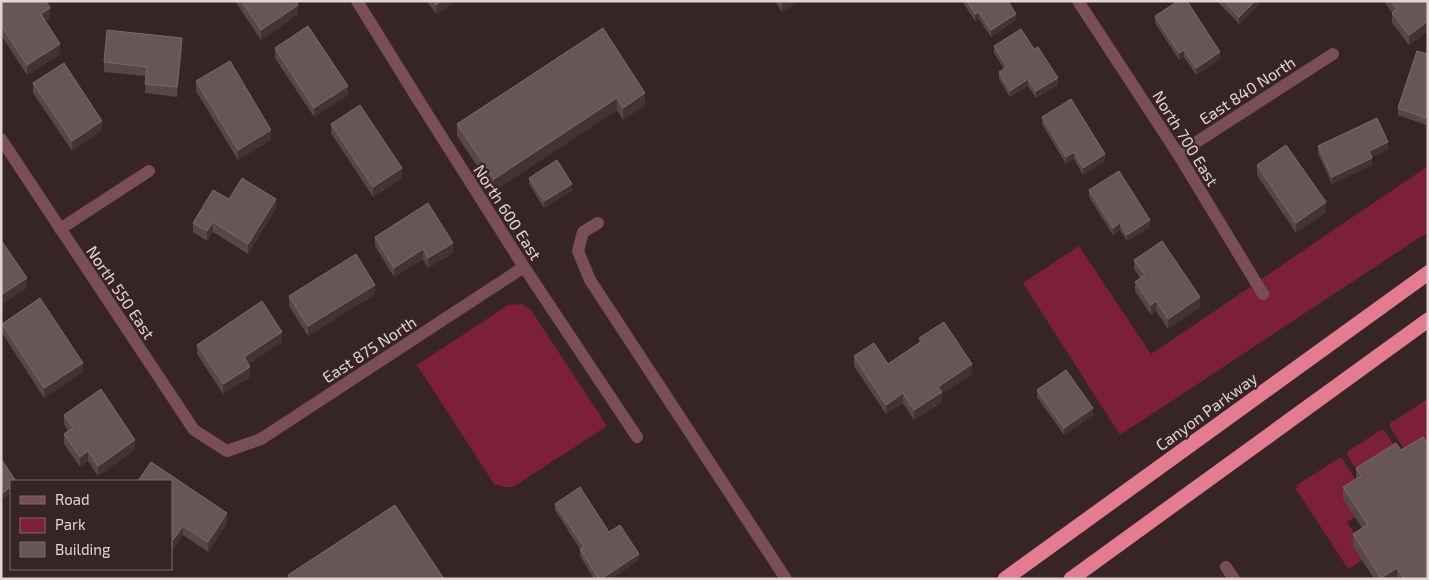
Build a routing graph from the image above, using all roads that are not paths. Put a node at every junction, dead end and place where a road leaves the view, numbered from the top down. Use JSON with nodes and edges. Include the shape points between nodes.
{"nodes":[{"id":1,"x":357,"y":1,"type":"edge"},
{"id":2,"x":1078,"y":1,"type":"edge"},
{"id":3,"x":1333,"y":54,"type":"dead end"},
{"id":4,"x":1,"y":139,"type":"edge"},
{"id":5,"x":1178,"y":154,"type":"junction"},
{"id":6,"x":149,"y":171,"type":"dead end"},
{"id":7,"x":598,"y":223,"type":"dead end"},
{"id":8,"x":60,"y":229,"type":"junction"},
{"id":9,"x":524,"y":267,"type":"junction"},
{"id":10,"x":1428,"y":273,"type":"edge"},
{"id":11,"x":1263,"y":294,"type":"dead end"},
{"id":12,"x":1428,"y":320,"type":"edge"},
{"id":13,"x":637,"y":437,"type":"dead end"},
{"id":14,"x":227,"y":451,"type":"joint"},
{"id":15,"x":1226,"y":567,"type":"dead end"},
{"id":16,"x":786,"y":579,"type":"edge"},
{"id":17,"x":1005,"y":579,"type":"edge"},
{"id":18,"x":1070,"y":579,"type":"edge"},
{"id":19,"x":1234,"y":579,"type":"edge"}],
"edges":[{"from":1,"to":9,"type":"street","name":"North 600 East"},
{"from":2,"to":5,"type":"street","name":"North 700 East"},
{"from":3,"to":5,"type":"street","name":"East 840 North"},
{"from":4,"to":8,"type":"street","name":"North 550 East"},
{"from":5,"to":11,"type":"street","name":"North 700 East"},
{"from":6,"to":8,"type":"street"},
{"from":7,"to":16,"type":"street","via":[[583,232],[578,251],[590,280]]},
{"from":8,"to":14,"type":"street","name":"North 550 East","via":[[194,430]]},
{"from":9,"to":13,"type":"street","name":"North 600 East"},
{"from":9,"to":14,"type":"street","name":"East 875 North","via":[[261,440]]},
{"from":10,"to":17,"type":"highway","name":"Canyon Parkway"},
{"from":12,"to":18,"type":"highway"},
{"from":15,"to":19,"type":"street"}]}
